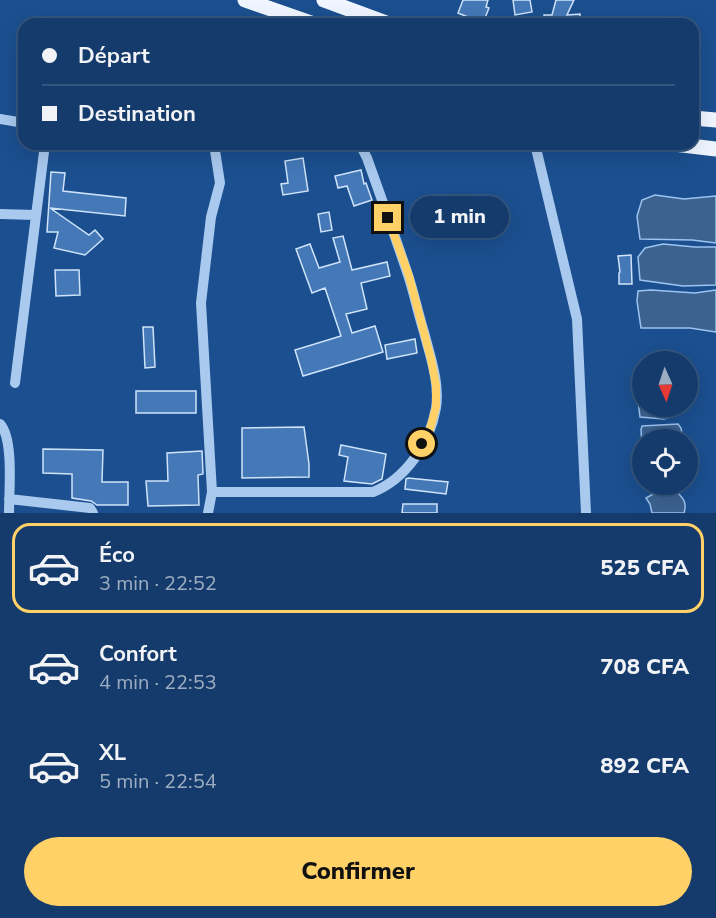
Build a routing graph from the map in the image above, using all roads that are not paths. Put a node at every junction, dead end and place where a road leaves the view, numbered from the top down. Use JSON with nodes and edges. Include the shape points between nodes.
{"nodes":[{"id":1,"x":245,"y":0,"type":"edge"},
{"id":2,"x":324,"y":0,"type":"edge"},
{"id":3,"x":297,"y":18,"type":"edge"},
{"id":4,"x":373,"y":18,"type":"edge"},
{"id":5,"x":0,"y":119,"type":"edge"},
{"id":6,"x":699,"y":119,"type":"edge"},
{"id":7,"x":716,"y":120,"type":"edge"},
{"id":8,"x":18,"y":122,"type":"edge"},
{"id":9,"x":699,"y":147,"type":"edge"},
{"id":10,"x":716,"y":149,"type":"edge"},
{"id":11,"x":44,"y":150,"type":"edge"},
{"id":12,"x":215,"y":150,"type":"edge"},
{"id":13,"x":363,"y":150,"type":"edge"},
{"id":14,"x":536,"y":150,"type":"edge"},
{"id":15,"x":0,"y":214,"type":"edge"},
{"id":16,"x":36,"y":215,"type":"junction"},
{"id":17,"x":15,"y":383,"type":"dead end"},
{"id":18,"x":2,"y":428,"type":"edge"},
{"id":19,"x":212,"y":492,"type":"junction"},
{"id":20,"x":9,"y":499,"type":"junction"},
{"id":21,"x":9,"y":513,"type":"edge"},
{"id":22,"x":93,"y":513,"type":"edge"},
{"id":23,"x":208,"y":513,"type":"edge"},
{"id":24,"x":586,"y":513,"type":"edge"}],
"edges":[{"from":1,"to":3,"type":"main road"},
{"from":2,"to":4,"type":"main road"},
{"from":5,"to":8,"type":"street"},
{"from":6,"to":7,"type":"main road"},
{"from":9,"to":10,"type":"main road"},
{"from":11,"to":16,"type":"street"},
{"from":12,"to":19,"type":"street","via":[[220,183],[211,217],[201,303]]},
{"from":13,"to":19,"type":"street","via":[[409,276],[431,359],[436,407],[430,429],[399,476],[373,492]]},
{"from":14,"to":24,"type":"street","via":[[577,319]]},
{"from":15,"to":16,"type":"street"},
{"from":16,"to":17,"type":"street"},
{"from":18,"to":20,"type":"street","via":[[9,451]]},
{"from":19,"to":23,"type":"street"},
{"from":20,"to":21,"type":"street"},
{"from":20,"to":22,"type":"street","via":[[90,508]]}]}
